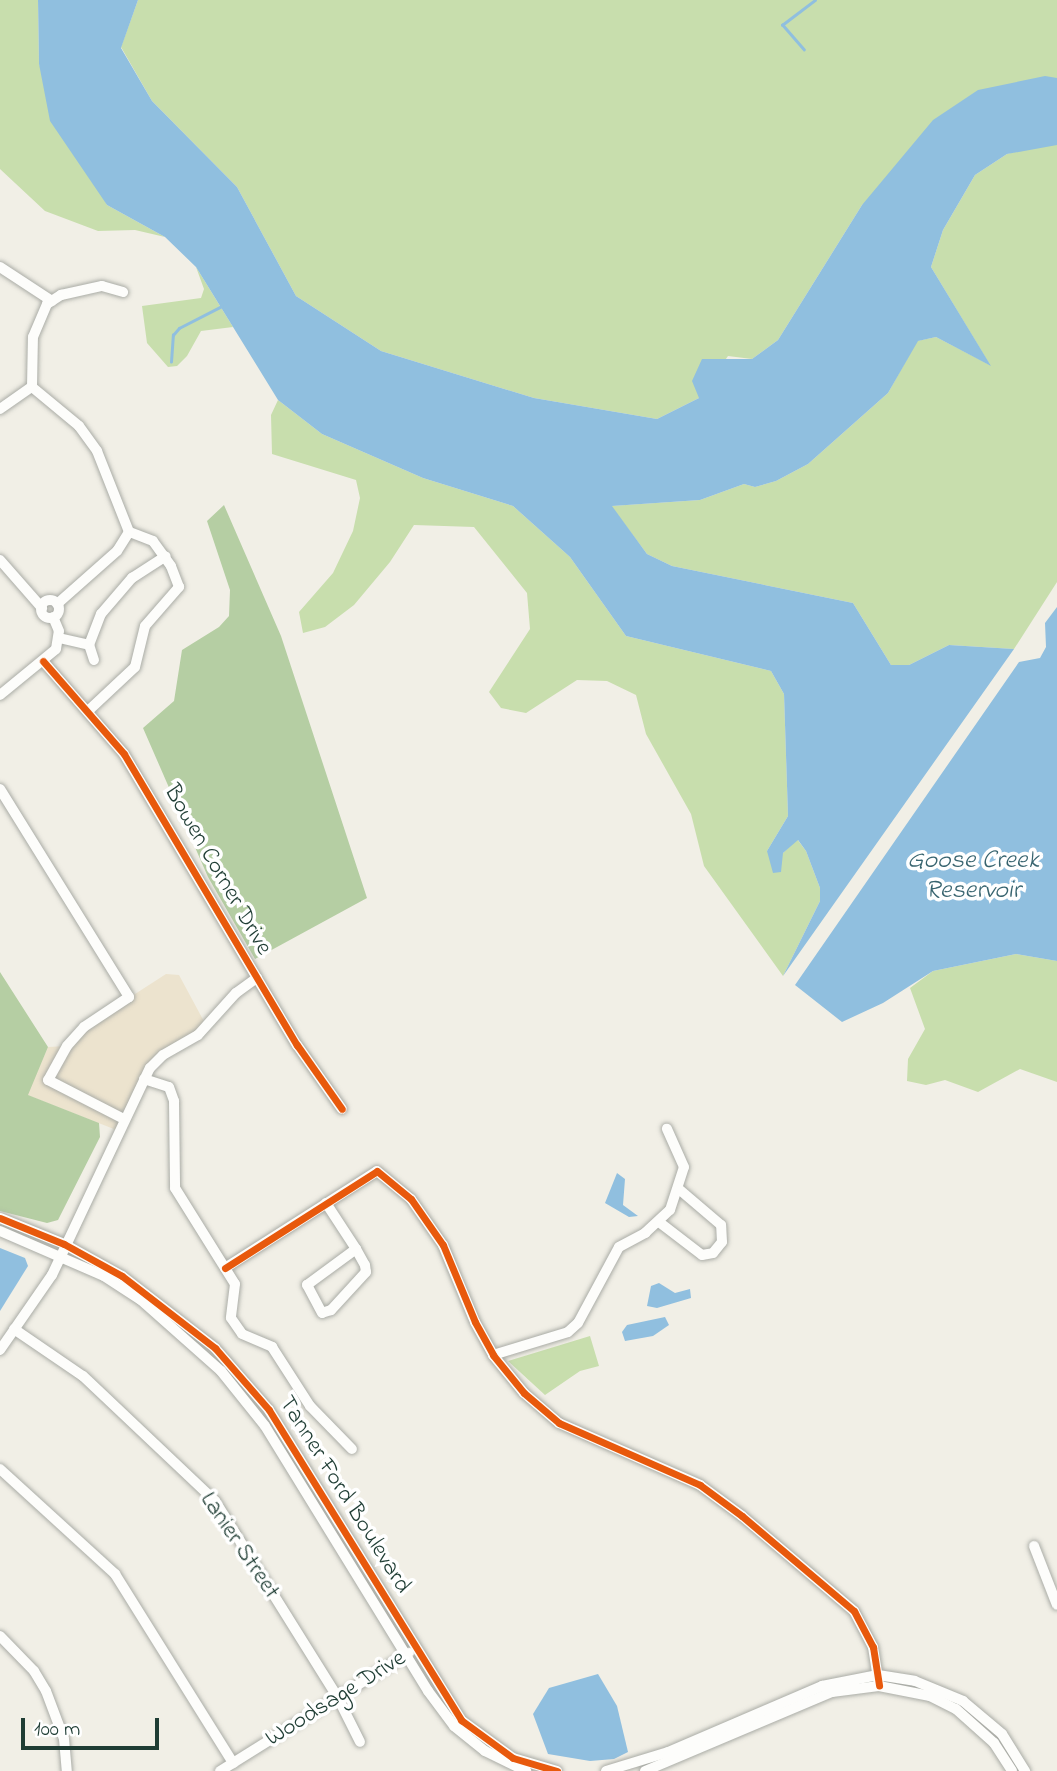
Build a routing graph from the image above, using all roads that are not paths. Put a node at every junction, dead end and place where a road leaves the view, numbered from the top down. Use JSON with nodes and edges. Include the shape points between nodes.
{"nodes":[{"id":1,"x":0,"y":267,"type":"edge"},
{"id":2,"x":123,"y":292,"type":"dead end"},
{"id":3,"x":52,"y":302,"type":"junction"},
{"id":4,"x":32,"y":387,"type":"junction"},
{"id":5,"x":0,"y":409,"type":"edge"},
{"id":6,"x":129,"y":532,"type":"junction"},
{"id":7,"x":166,"y":556,"type":"junction"},
{"id":8,"x":0,"y":560,"type":"edge"},
{"id":9,"x":57,"y":604,"type":"junction"},
{"id":10,"x":42,"y":608,"type":"junction"},
{"id":11,"x":53,"y":617,"type":"junction"},
{"id":12,"x":59,"y":638,"type":"junction"},
{"id":13,"x":89,"y":645,"type":"junction"},
{"id":14,"x":94,"y":660,"type":"dead end"},
{"id":15,"x":43,"y":661,"type":"junction"},
{"id":16,"x":0,"y":695,"type":"edge"},
{"id":17,"x":88,"y":711,"type":"junction"},
{"id":18,"x":0,"y":789,"type":"edge"},
{"id":19,"x":257,"y":978,"type":"junction"},
{"id":20,"x":144,"y":1079,"type":"junction"},
{"id":21,"x":342,"y":1109,"type":"dead end"},
{"id":22,"x":124,"y":1119,"type":"junction"},
{"id":23,"x":667,"y":1129,"type":"dead end"},
{"id":24,"x":680,"y":1190,"type":"junction"},
{"id":25,"x":326,"y":1203,"type":"junction"},
{"id":26,"x":0,"y":1218,"type":"edge"},
{"id":27,"x":659,"y":1222,"type":"junction"},
{"id":28,"x":0,"y":1231,"type":"edge"},
{"id":29,"x":62,"y":1249,"type":"junction"},
{"id":30,"x":356,"y":1249,"type":"junction"},
{"id":31,"x":225,"y":1268,"type":"junction"},
{"id":32,"x":14,"y":1329,"type":"junction"},
{"id":33,"x":0,"y":1350,"type":"edge"},
{"id":34,"x":493,"y":1354,"type":"junction"},
{"id":35,"x":352,"y":1449,"type":"dead end"},
{"id":36,"x":0,"y":1469,"type":"edge"},
{"id":37,"x":1034,"y":1546,"type":"dead end"},
{"id":38,"x":1057,"y":1605,"type":"edge"},
{"id":39,"x":0,"y":1636,"type":"edge"},
{"id":40,"x":417,"y":1648,"type":"junction"},
{"id":41,"x":406,"y":1654,"type":"junction"},
{"id":42,"x":878,"y":1681,"type":"junction"},
{"id":43,"x":338,"y":1698,"type":"junction"},
{"id":44,"x":360,"y":1742,"type":"dead end"},
{"id":45,"x":233,"y":1763,"type":"junction"},
{"id":46,"x":67,"y":1771,"type":"edge"},
{"id":47,"x":220,"y":1771,"type":"edge"},
{"id":48,"x":526,"y":1771,"type":"edge"},
{"id":49,"x":557,"y":1771,"type":"edge"},
{"id":50,"x":606,"y":1771,"type":"edge"},
{"id":51,"x":645,"y":1771,"type":"edge"},
{"id":52,"x":1012,"y":1771,"type":"edge"},
{"id":53,"x":1025,"y":1771,"type":"edge"}],
"edges":[{"from":1,"to":3,"type":"street"},
{"from":2,"to":3,"type":"street","via":[[102,286],[61,295]]},
{"from":3,"to":4,"type":"street","via":[[33,337]]},
{"from":4,"to":5,"type":"street"},
{"from":4,"to":6,"type":"street","via":[[79,426],[97,451]]},
{"from":6,"to":7,"type":"street","via":[[153,541]]},
{"from":6,"to":9,"type":"street","via":[[117,551]]},
{"from":7,"to":13,"type":"street","via":[[120,590],[101,614]]},
{"from":7,"to":17,"type":"street","via":[[179,587],[174,598],[145,626],[135,667]]},
{"from":8,"to":10,"type":"street"},
{"from":9,"to":10,"type":"street","via":[[47,601]]},
{"from":9,"to":11,"type":"street","via":[[59,612]]},
{"from":10,"to":11,"type":"street","via":[[44,616]]},
{"from":11,"to":12,"type":"street"},
{"from":12,"to":13,"type":"street"},
{"from":12,"to":15,"type":"street"},
{"from":13,"to":14,"type":"street"},
{"from":15,"to":16,"type":"street"},
{"from":15,"to":17,"type":"street","name":"Bowen Corner Drive"},
{"from":17,"to":19,"type":"street","name":"Bowen Corner Drive","via":[[157,803]]},
{"from":18,"to":22,"type":"street","via":[[129,998],[84,1027],[48,1080]]},
{"from":19,"to":20,"type":"street","via":[[236,993],[198,1035],[163,1055]]},
{"from":19,"to":21,"type":"street","name":"Bowen Corner Drive"},
{"from":20,"to":22,"type":"street"},
{"from":20,"to":31,"type":"street","via":[[169,1087],[174,1101],[174,1188]]},
{"from":22,"to":29,"type":"street"},
{"from":23,"to":24,"type":"street","via":[[684,1167]]},
{"from":24,"to":27,"type":"street"},
{"from":24,"to":27,"type":"street","via":[[721,1225],[722,1242],[713,1253],[702,1255]]},
{"from":25,"to":30,"type":"street"},
{"from":25,"to":31,"type":"street"},
{"from":25,"to":34,"type":"street","via":[[377,1166],[411,1199],[443,1245]]},
{"from":26,"to":29,"type":"street","name":"Tanner Ford Boulevard"},
{"from":27,"to":34,"type":"street","via":[[620,1247],[578,1323],[568,1332]]},
{"from":28,"to":29,"type":"street","name":"Tanner Ford Boulevard"},
{"from":29,"to":32,"type":"street","via":[[52,1275]]},
{"from":29,"to":40,"type":"street","name":"Tanner Ford Boulevard","via":[[122,1276],[215,1348],[244,1379],[294,1448]]},
{"from":29,"to":41,"type":"street","name":"Tanner Ford Boulevard","via":[[141,1300],[221,1371],[265,1426]]},
{"from":30,"to":30,"type":"street","via":[[366,1272],[331,1310],[322,1312],[307,1285]]},
{"from":31,"to":35,"type":"street","via":[[235,1284],[231,1318],[236,1326],[242,1334],[272,1347],[310,1406]]},
{"from":32,"to":33,"type":"street"},
{"from":32,"to":43,"type":"street","name":"Lanier Street","via":[[83,1376],[215,1501]]},
{"from":34,"to":42,"type":"street","via":[[524,1392],[559,1423],[700,1485],[854,1611],[873,1647]]},
{"from":36,"to":45,"type":"street","via":[[115,1574]]},
{"from":37,"to":38,"type":"street"},
{"from":39,"to":46,"type":"street","via":[[34,1671],[46,1691],[64,1739]]},
{"from":40,"to":41,"type":"street","name":"Woodsage Drive"},
{"from":40,"to":49,"type":"street","name":"Tanner Ford Boulevard","via":[[474,1732],[513,1758]]},
{"from":41,"to":43,"type":"street","name":"Woodsage Drive"},
{"from":41,"to":48,"type":"street","name":"Tanner Ford Boulevard","via":[[454,1726],[485,1751]]},
{"from":42,"to":50,"type":"street","via":[[822,1686],[668,1752]]},
{"from":42,"to":51,"type":"street","via":[[832,1692]]},
{"from":42,"to":52,"type":"street","via":[[956,1709],[994,1743]]},
{"from":42,"to":53,"type":"street","via":[[915,1681],[963,1701],[1002,1734]]},
{"from":43,"to":44,"type":"street","name":"Lanier Street"},
{"from":43,"to":45,"type":"street","name":"Woodsage Drive"},
{"from":45,"to":47,"type":"street","name":"Woodsage Drive"}]}
